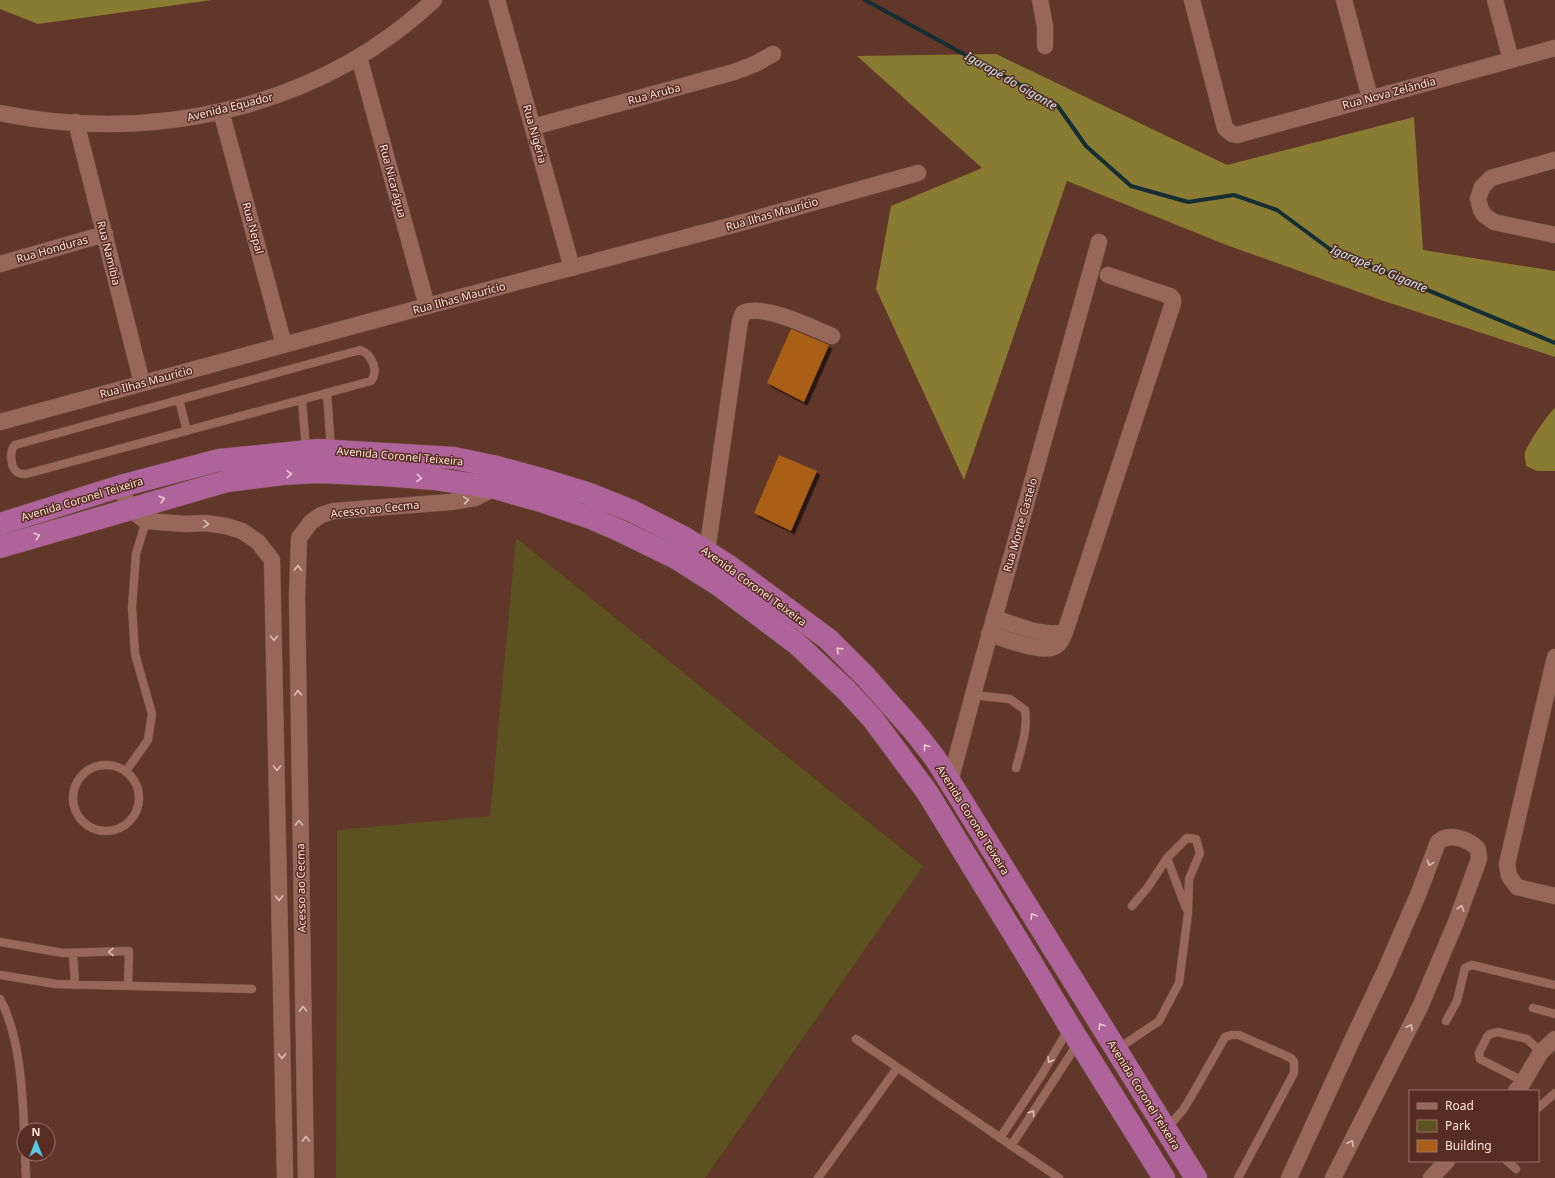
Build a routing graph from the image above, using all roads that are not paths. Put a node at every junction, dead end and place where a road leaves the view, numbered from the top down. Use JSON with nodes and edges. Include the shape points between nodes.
{"nodes":[{"id":1,"x":434,"y":0,"type":"edge"},
{"id":2,"x":497,"y":0,"type":"edge"},
{"id":3,"x":1040,"y":0,"type":"edge"},
{"id":4,"x":1192,"y":0,"type":"edge"},
{"id":5,"x":1344,"y":0,"type":"edge"},
{"id":6,"x":1495,"y":0,"type":"edge"},
{"id":7,"x":1045,"y":46,"type":"dead end"},
{"id":8,"x":1555,"y":48,"type":"edge"},
{"id":9,"x":773,"y":54,"type":"dead end"},
{"id":10,"x":359,"y":57,"type":"junction"},
{"id":11,"x":1511,"y":60,"type":"junction"},
{"id":12,"x":1370,"y":98,"type":"junction"},
{"id":13,"x":221,"y":111,"type":"junction"},
{"id":14,"x":0,"y":113,"type":"edge"},
{"id":15,"x":76,"y":122,"type":"junction"},
{"id":16,"x":534,"y":127,"type":"junction"},
{"id":17,"x":1555,"y":160,"type":"edge"},
{"id":18,"x":918,"y":173,"type":"dead end"},
{"id":19,"x":105,"y":234,"type":"junction"},
{"id":20,"x":1555,"y":235,"type":"edge"},
{"id":21,"x":1099,"y":242,"type":"dead end"},
{"id":22,"x":0,"y":264,"type":"edge"},
{"id":23,"x":572,"y":268,"type":"junction"},
{"id":24,"x":1108,"y":275,"type":"dead end"},
{"id":25,"x":427,"y":306,"type":"junction"},
{"id":26,"x":832,"y":336,"type":"dead end"},
{"id":27,"x":284,"y":345,"type":"junction"},
{"id":28,"x":142,"y":383,"type":"junction"},
{"id":29,"x":327,"y":394,"type":"junction"},
{"id":30,"x":179,"y":400,"type":"junction"},
{"id":31,"x":302,"y":400,"type":"junction"},
{"id":32,"x":0,"y":422,"type":"edge"},
{"id":33,"x":187,"y":431,"type":"junction"},
{"id":34,"x":331,"y":450,"type":"junction"},
{"id":35,"x":306,"y":451,"type":"junction"},
{"id":36,"x":121,"y":486,"type":"junction"},
{"id":37,"x":495,"y":488,"type":"junction"},
{"id":38,"x":137,"y":515,"type":"junction"},
{"id":39,"x":0,"y":524,"type":"edge"},
{"id":40,"x":0,"y":547,"type":"edge"},
{"id":41,"x":707,"y":552,"type":"junction"},
{"id":42,"x":297,"y":597,"type":"junction"},
{"id":43,"x":274,"y":599,"type":"junction"},
{"id":44,"x":994,"y":618,"type":"junction"},
{"id":45,"x":1065,"y":632,"type":"junction"},
{"id":46,"x":989,"y":634,"type":"junction"},
{"id":47,"x":1555,"y":657,"type":"edge"},
{"id":48,"x":973,"y":695,"type":"junction"},
{"id":49,"x":1016,"y":768,"type":"dead end"},
{"id":50,"x":126,"y":771,"type":"junction"},
{"id":51,"x":950,"y":782,"type":"junction"},
{"id":52,"x":1167,"y":858,"type":"junction"},
{"id":53,"x":1555,"y":896,"type":"edge"},
{"id":54,"x":1132,"y":906,"type":"dead end"},
{"id":55,"x":1188,"y":914,"type":"junction"},
{"id":56,"x":0,"y":942,"type":"edge"},
{"id":57,"x":73,"y":953,"type":"junction"},
{"id":58,"x":0,"y":975,"type":"edge"},
{"id":59,"x":75,"y":985,"type":"junction"},
{"id":60,"x":1555,"y":985,"type":"edge"},
{"id":61,"x":128,"y":986,"type":"junction"},
{"id":62,"x":252,"y":989,"type":"dead end"},
{"id":63,"x":0,"y":999,"type":"edge"},
{"id":64,"x":1533,"y":1008,"type":"dead end"},
{"id":65,"x":1555,"y":1014,"type":"edge"},
{"id":66,"x":1446,"y":1021,"type":"dead end"},
{"id":67,"x":1074,"y":1034,"type":"junction"},
{"id":68,"x":856,"y":1039,"type":"dead end"},
{"id":69,"x":1555,"y":1039,"type":"edge"},
{"id":70,"x":1116,"y":1050,"type":"junction"},
{"id":71,"x":1541,"y":1052,"type":"junction"},
{"id":72,"x":897,"y":1068,"type":"junction"},
{"id":73,"x":1519,"y":1088,"type":"edge"},
{"id":74,"x":1555,"y":1093,"type":"edge"},
{"id":75,"x":1539,"y":1107,"type":"edge"},
{"id":76,"x":24,"y":1122,"type":"edge"},
{"id":77,"x":1166,"y":1130,"type":"junction"},
{"id":78,"x":1000,"y":1138,"type":"junction"},
{"id":79,"x":1011,"y":1146,"type":"junction"},
{"id":80,"x":25,"y":1162,"type":"edge"},
{"id":81,"x":1446,"y":1162,"type":"edge"},
{"id":82,"x":1507,"y":1162,"type":"edge"},
{"id":83,"x":1516,"y":1169,"type":"dead end"},
{"id":84,"x":26,"y":1178,"type":"edge"},
{"id":85,"x":285,"y":1178,"type":"edge"},
{"id":86,"x":306,"y":1178,"type":"edge"},
{"id":87,"x":818,"y":1178,"type":"edge"},
{"id":88,"x":1059,"y":1178,"type":"edge"},
{"id":89,"x":1164,"y":1178,"type":"edge"},
{"id":90,"x":1196,"y":1178,"type":"edge"},
{"id":91,"x":1238,"y":1178,"type":"edge"},
{"id":92,"x":1289,"y":1178,"type":"edge"},
{"id":93,"x":1333,"y":1178,"type":"edge"},
{"id":94,"x":1431,"y":1178,"type":"edge"}],
"edges":[{"from":1,"to":10,"type":"street","name":"Avenida Equador","via":[[392,36]]},
{"from":2,"to":16,"type":"street","name":"Rua Nigéria"},
{"from":3,"to":7,"type":"street","via":[[1045,26]]},
{"from":4,"to":12,"type":"street","name":"Rua Nova Zelândia","via":[[1225,128],[1232,134],[1238,135]]},
{"from":5,"to":12,"type":"street"},
{"from":6,"to":11,"type":"street"},
{"from":8,"to":11,"type":"street","name":"Rua Nova Zelândia"},
{"from":9,"to":16,"type":"street","name":"Rua Aruba","via":[[734,72]]},
{"from":10,"to":13,"type":"street","name":"Avenida Equador","via":[[286,92],[253,104]]},
{"from":10,"to":25,"type":"street","name":"Rua Nicarágua"},
{"from":11,"to":12,"type":"street","name":"Rua Nova Zelândia"},
{"from":13,"to":15,"type":"street","name":"Avenida Equador","via":[[181,120],[110,124]]},
{"from":13,"to":27,"type":"street","name":"Rua Nepal"},
{"from":14,"to":15,"type":"street","name":"Avenida Equador","via":[[33,120]]},
{"from":15,"to":19,"type":"street","name":"Rua Namíbia"},
{"from":16,"to":23,"type":"street","name":"Rua Nigéria"},
{"from":17,"to":20,"type":"street","via":[[1491,178],[1482,187],[1478,198],[1484,215],[1494,222]]},
{"from":18,"to":23,"type":"street","name":"Rua Ilhas Maurício"},
{"from":19,"to":22,"type":"street","name":"Rua Honduras"},
{"from":19,"to":28,"type":"street","name":"Rua Namíbia"},
{"from":21,"to":44,"type":"street","name":"Rua Monte Castelo"},
{"from":23,"to":25,"type":"street","name":"Rua Ilhas Maurício"},
{"from":24,"to":45,"type":"street","via":[[1170,296],[1173,302]]},
{"from":25,"to":27,"type":"street","name":"Rua Ilhas Maurício"},
{"from":26,"to":41,"type":"street","via":[[776,314],[749,310],[743,313]]},
{"from":27,"to":28,"type":"street","name":"Rua Ilhas Maurício"},
{"from":28,"to":32,"type":"street","name":"Rua Ilhas Maurício"},
{"from":29,"to":30,"type":"lane","via":[[371,381],[374,372],[370,356],[360,350]]},
{"from":29,"to":31,"type":"lane"},
{"from":29,"to":34,"type":"lane"},
{"from":30,"to":33,"type":"lane"},
{"from":30,"to":33,"type":"lane","via":[[15,445],[10,454],[15,470],[26,474]]},
{"from":31,"to":33,"type":"lane"},
{"from":31,"to":35,"type":"lane"},
{"from":34,"to":35,"type":"highway","name":"Avenida Coronel Teixeira"},
{"from":34,"to":41,"type":"highway","name":"Avenida Coronel Teixeira","via":[[454,458],[541,479],[587,493],[632,511]]},
{"from":35,"to":36,"type":"highway","name":"Avenida Coronel Teixeira","via":[[219,460]]},
{"from":36,"to":38,"type":"street"},
{"from":36,"to":39,"type":"highway","name":"Avenida Coronel Teixeira"},
{"from":38,"to":37,"type":"highway","name":"Avenida Coronel Teixeira","one_way":true,"via":[[227,481],[318,472],[435,479]]},
{"from":42,"to":37,"type":"street","name":"Acesso ao Cecma","one_way":true,"via":[[299,538],[311,522],[321,515],[334,511],[451,502],[475,498]]},
{"from":37,"to":67,"type":"highway","name":"Avenida Coronel Teixeira","via":[[591,518],[676,558],[726,590],[797,644],[821,666],[872,718],[927,792]]},
{"from":40,"to":38,"type":"highway","name":"Avenida Coronel Teixeira","one_way":true},
{"from":38,"to":43,"type":"street","name":"Acesso ao Cecma","one_way":true,"via":[[186,524],[226,526],[242,531],[258,542],[272,560]]},
{"from":38,"to":50,"type":"lane","via":[[132,607],[135,654],[152,714],[148,740]]},
{"from":51,"to":41,"type":"highway","name":"Avenida Coronel Teixeira","one_way":true,"via":[[935,758],[895,709],[833,645]]},
{"from":42,"to":43,"type":"street"},
{"from":86,"to":42,"type":"street","name":"Acesso ao Cecma","one_way":true},
{"from":43,"to":85,"type":"street","name":"Acesso ao Cecma","one_way":true},
{"from":44,"to":45,"type":"street","via":[[1044,633]]},
{"from":44,"to":46,"type":"street","name":"Rua Monte Castelo"},
{"from":45,"to":46,"type":"street","via":[[1061,641],[1049,649],[1040,649]]},
{"from":46,"to":48,"type":"street","name":"Rua Monte Castelo"},
{"from":47,"to":53,"type":"street","via":[[1507,864],[1509,876],[1516,887]]},
{"from":48,"to":49,"type":"lane","via":[[1010,699],[1025,710],[1027,720]]},
{"from":48,"to":51,"type":"street","name":"Rua Monte Castelo"},
{"from":50,"to":50,"type":"lane","via":[[104,765],[83,774],[73,794],[78,816],[86,825],[106,832],[116,830],[134,818],[140,798],[138,787]]},
{"from":70,"to":51,"type":"highway","name":"Avenida Coronel Teixeira","one_way":true},
{"from":52,"to":54,"type":"lane"},
{"from":52,"to":55,"type":"lane"},
{"from":52,"to":55,"type":"lane","via":[[1187,838],[1196,839],[1200,853],[1189,879]]},
{"from":55,"to":70,"type":"lane","via":[[1179,983],[1159,1021]]},
{"from":56,"to":57,"type":"lane"},
{"from":57,"to":59,"type":"lane"},
{"from":61,"to":57,"type":"lane","one_way":true,"via":[[128,951]]},
{"from":58,"to":59,"type":"lane"},
{"from":59,"to":61,"type":"lane"},
{"from":60,"to":66,"type":"lane","via":[[1472,965],[1465,968],[1457,1001]]},
{"from":61,"to":62,"type":"lane"},
{"from":63,"to":76,"type":"lane","via":[[6,1011],[16,1053],[23,1095]]},
{"from":64,"to":65,"type":"lane"},
{"from":67,"to":78,"type":"lane","one_way":true},
{"from":79,"to":67,"type":"lane","one_way":true},
{"from":67,"to":89,"type":"highway","name":"Avenida Coronel Teixeira"},
{"from":68,"to":72,"type":"lane"},
{"from":69,"to":71,"type":"street"},
{"from":70,"to":77,"type":"highway","name":"Avenida Coronel Teixeira"},
{"from":71,"to":73,"type":"street"},
{"from":71,"to":73,"type":"lane","via":[[1527,1039],[1498,1032],[1487,1037],[1479,1053],[1480,1059],[1516,1078]]},
{"from":72,"to":78,"type":"lane"},
{"from":72,"to":87,"type":"lane"},
{"from":74,"to":75,"type":"lane"},
{"from":77,"to":90,"type":"highway","name":"Avenida Coronel Teixeira"},
{"from":77,"to":91,"type":"lane","via":[[1196,1090],[1225,1037],[1239,1035],[1291,1058],[1294,1062],[1294,1073]]},
{"from":78,"to":79,"type":"lane"},
{"from":79,"to":88,"type":"lane"},
{"from":80,"to":84,"type":"lane"},
{"from":81,"to":94,"type":"street"},
{"from":82,"to":83,"type":"lane"},
{"from":93,"to":92,"type":"street","one_way":true,"via":[[1420,1007],[1456,922],[1479,859],[1478,849],[1472,843],[1450,836],[1438,842],[1385,971]]}]}
